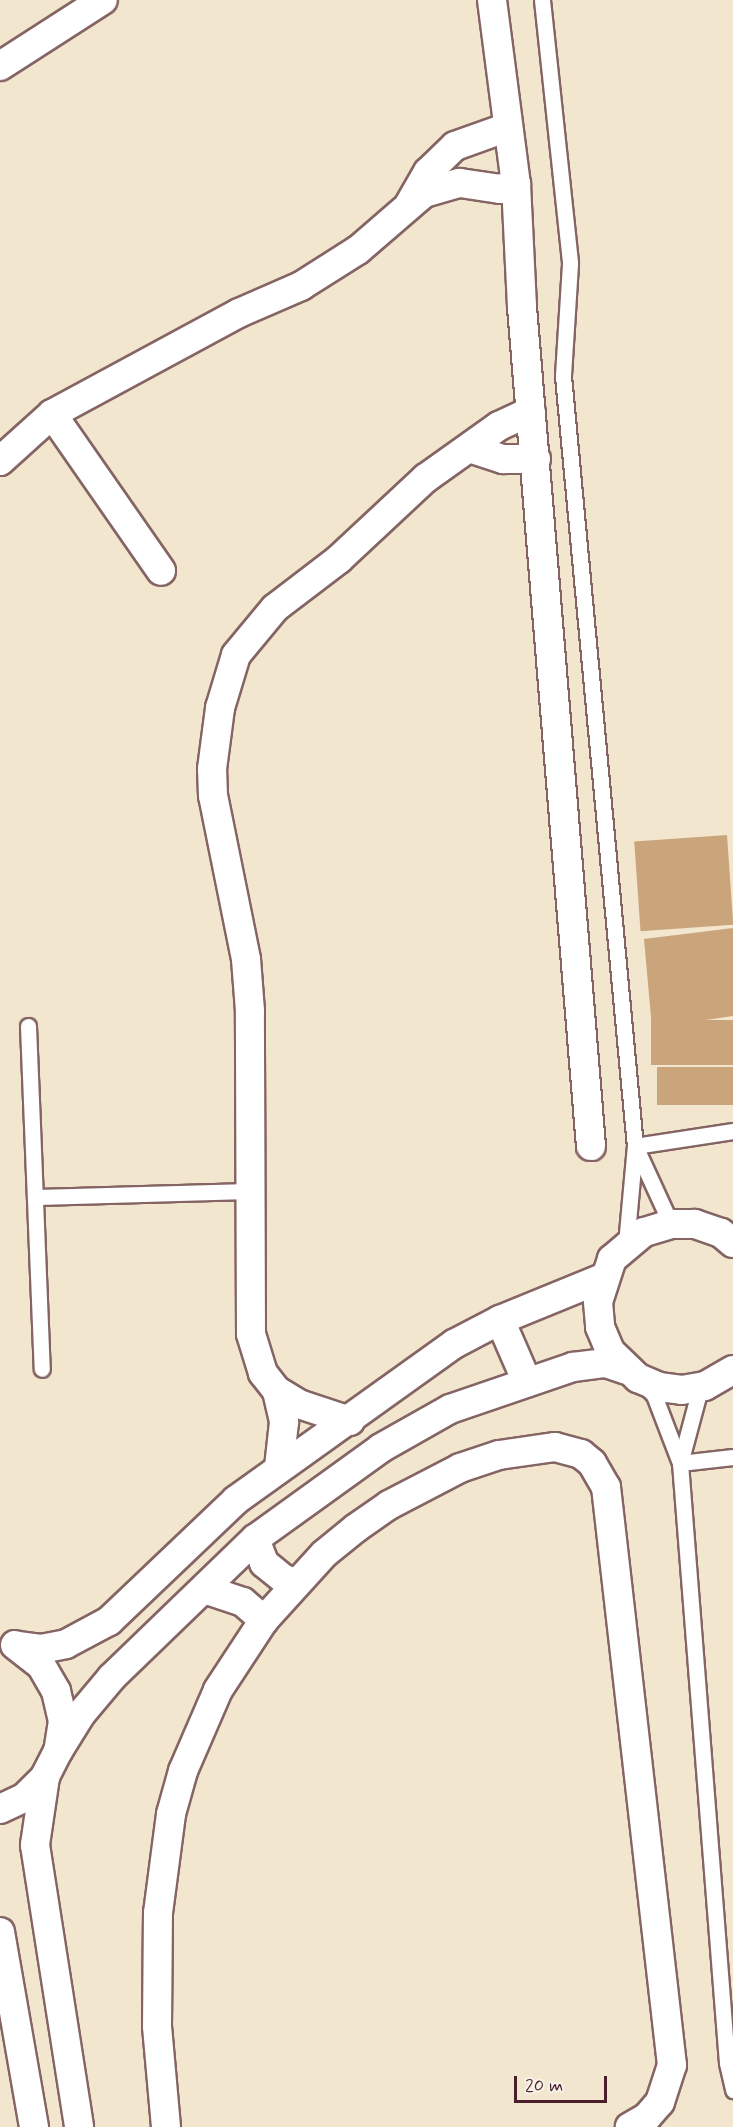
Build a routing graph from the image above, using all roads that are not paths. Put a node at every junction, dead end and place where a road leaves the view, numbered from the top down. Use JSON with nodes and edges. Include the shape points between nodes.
{"nodes":[{"id":1,"x":103,"y":0,"type":"edge"},
{"id":2,"x":492,"y":0,"type":"edge"},
{"id":3,"x":542,"y":0,"type":"edge"},
{"id":4,"x":0,"y":66,"type":"edge"},
{"id":5,"x":508,"y":127,"type":"junction"},
{"id":6,"x":516,"y":184,"type":"junction"},
{"id":7,"x":409,"y":205,"type":"junction"},
{"id":8,"x":531,"y":411,"type":"junction"},
{"id":9,"x":52,"y":414,"type":"junction"},
{"id":10,"x":472,"y":449,"type":"junction"},
{"id":11,"x":536,"y":459,"type":"junction"},
{"id":12,"x":0,"y":461,"type":"edge"},
{"id":13,"x":161,"y":571,"type":"dead end"},
{"id":14,"x":28,"y":1026,"type":"dead end"},
{"id":15,"x":733,"y":1131,"type":"edge"},
{"id":16,"x":591,"y":1146,"type":"dead end"},
{"id":17,"x":635,"y":1146,"type":"junction"},
{"id":18,"x":250,"y":1191,"type":"junction"},
{"id":19,"x":36,"y":1197,"type":"junction"},
{"id":20,"x":670,"y":1224,"type":"junction"},
{"id":21,"x":733,"y":1243,"type":"edge"},
{"id":22,"x":626,"y":1244,"type":"junction"},
{"id":23,"x":603,"y":1278,"type":"junction"},
{"id":24,"x":500,"y":1320,"type":"junction"},
{"id":25,"x":42,"y":1369,"type":"dead end"},
{"id":26,"x":733,"y":1370,"type":"edge"},
{"id":27,"x":416,"y":1374,"type":"junction"},
{"id":28,"x":632,"y":1374,"type":"junction"},
{"id":29,"x":527,"y":1382,"type":"junction"},
{"id":30,"x":705,"y":1386,"type":"junction"},
{"id":31,"x":277,"y":1391,"type":"junction"},
{"id":32,"x":438,"y":1415,"type":"junction"},
{"id":33,"x":350,"y":1421,"type":"junction"},
{"id":34,"x":733,"y":1457,"type":"edge"},
{"id":35,"x":680,"y":1463,"type":"junction"},
{"id":36,"x":279,"y":1467,"type":"junction"},
{"id":37,"x":255,"y":1539,"type":"junction"},
{"id":38,"x":296,"y":1583,"type":"junction"},
{"id":39,"x":204,"y":1589,"type":"junction"},
{"id":40,"x":264,"y":1620,"type":"junction"},
{"id":41,"x":9,"y":1642,"type":"edge"},
{"id":42,"x":58,"y":1751,"type":"junction"},
{"id":43,"x":45,"y":1777,"type":"junction"},
{"id":44,"x":0,"y":1809,"type":"edge"},
{"id":45,"x":0,"y":1932,"type":"edge"},
{"id":46,"x":733,"y":2090,"type":"edge"},
{"id":47,"x":34,"y":2127,"type":"edge"},
{"id":48,"x":79,"y":2127,"type":"edge"},
{"id":49,"x":166,"y":2127,"type":"edge"},
{"id":50,"x":630,"y":2127,"type":"edge"}],
"edges":[{"from":1,"to":4,"type":"street"},
{"from":2,"to":5,"type":"street"},
{"from":3,"to":17,"type":"lane","via":[[570,264],[563,376]]},
{"from":5,"to":6,"type":"street"},
{"from":5,"to":7,"type":"street","via":[[456,146],[428,172]]},
{"from":6,"to":7,"type":"street","via":[[500,189],[460,183],[424,193]]},
{"from":6,"to":8,"type":"street"},
{"from":7,"to":9,"type":"street","via":[[358,250],[311,280],[239,313]]},
{"from":8,"to":10,"type":"street","via":[[499,426]]},
{"from":8,"to":11,"type":"street"},
{"from":9,"to":12,"type":"street"},
{"from":9,"to":13,"type":"street"},
{"from":10,"to":11,"type":"street","via":[[503,459]]},
{"from":10,"to":18,"type":"street","via":[[409,492],[346,553],[257,626],[236,656],[220,708],[212,769],[213,796],[246,959]]},
{"from":11,"to":16,"type":"street"},
{"from":14,"to":19,"type":"lane"},
{"from":15,"to":17,"type":"lane"},
{"from":17,"to":20,"type":"lane"},
{"from":17,"to":22,"type":"lane"},
{"from":18,"to":19,"type":"lane"},
{"from":18,"to":31,"type":"street","via":[[251,1334],[263,1373]]},
{"from":19,"to":25,"type":"lane"},
{"from":20,"to":21,"type":"street","via":[[695,1224],[721,1233]]},
{"from":20,"to":22,"type":"street","via":[[644,1232]]},
{"from":22,"to":23,"type":"street"},
{"from":23,"to":24,"type":"street"},
{"from":23,"to":28,"type":"street","via":[[598,1302],[600,1327],[610,1351]]},
{"from":24,"to":27,"type":"street","via":[[454,1344]]},
{"from":24,"to":29,"type":"street"},
{"from":26,"to":30,"type":"street"},
{"from":27,"to":32,"type":"street","via":[[419,1394]]},
{"from":27,"to":33,"type":"street"},
{"from":28,"to":29,"type":"street","via":[[592,1363]]},
{"from":28,"to":30,"type":"street","via":[[659,1387],[682,1390]]},
{"from":28,"to":35,"type":"lane","via":[[654,1395]]},
{"from":29,"to":32,"type":"street"},
{"from":30,"to":35,"type":"lane","via":[[698,1396]]},
{"from":31,"to":33,"type":"street","via":[[299,1404]]},
{"from":31,"to":36,"type":"street","via":[[284,1438]]},
{"from":32,"to":37,"type":"street","via":[[381,1448]]},
{"from":33,"to":36,"type":"street"},
{"from":34,"to":35,"type":"lane"},
{"from":35,"to":46,"type":"lane","via":[[727,2063]]},
{"from":36,"to":41,"type":"street","via":[[236,1500],[109,1621],[66,1644],[41,1649]]},
{"from":37,"to":38,"type":"street","via":[[264,1563]]},
{"from":37,"to":39,"type":"street"},
{"from":38,"to":40,"type":"street"},
{"from":38,"to":50,"type":"street","via":[[364,1522],[460,1468],[499,1455],[555,1447],[581,1454],[600,1474],[606,1487],[672,2065],[660,2102],[647,2117]]},
{"from":39,"to":40,"type":"street","via":[[230,1595]]},
{"from":39,"to":42,"type":"street","via":[[95,1696]]},
{"from":40,"to":49,"type":"street","via":[[218,1690],[199,1730],[171,1814],[158,1914],[156,1970]]},
{"from":41,"to":42,"type":"street","via":[[41,1665],[57,1691],[63,1721]]},
{"from":42,"to":43,"type":"street"},
{"from":43,"to":44,"type":"street","via":[[24,1798]]},
{"from":43,"to":48,"type":"street","via":[[35,1845],[37,1878]]},
{"from":45,"to":47,"type":"street"}]}
